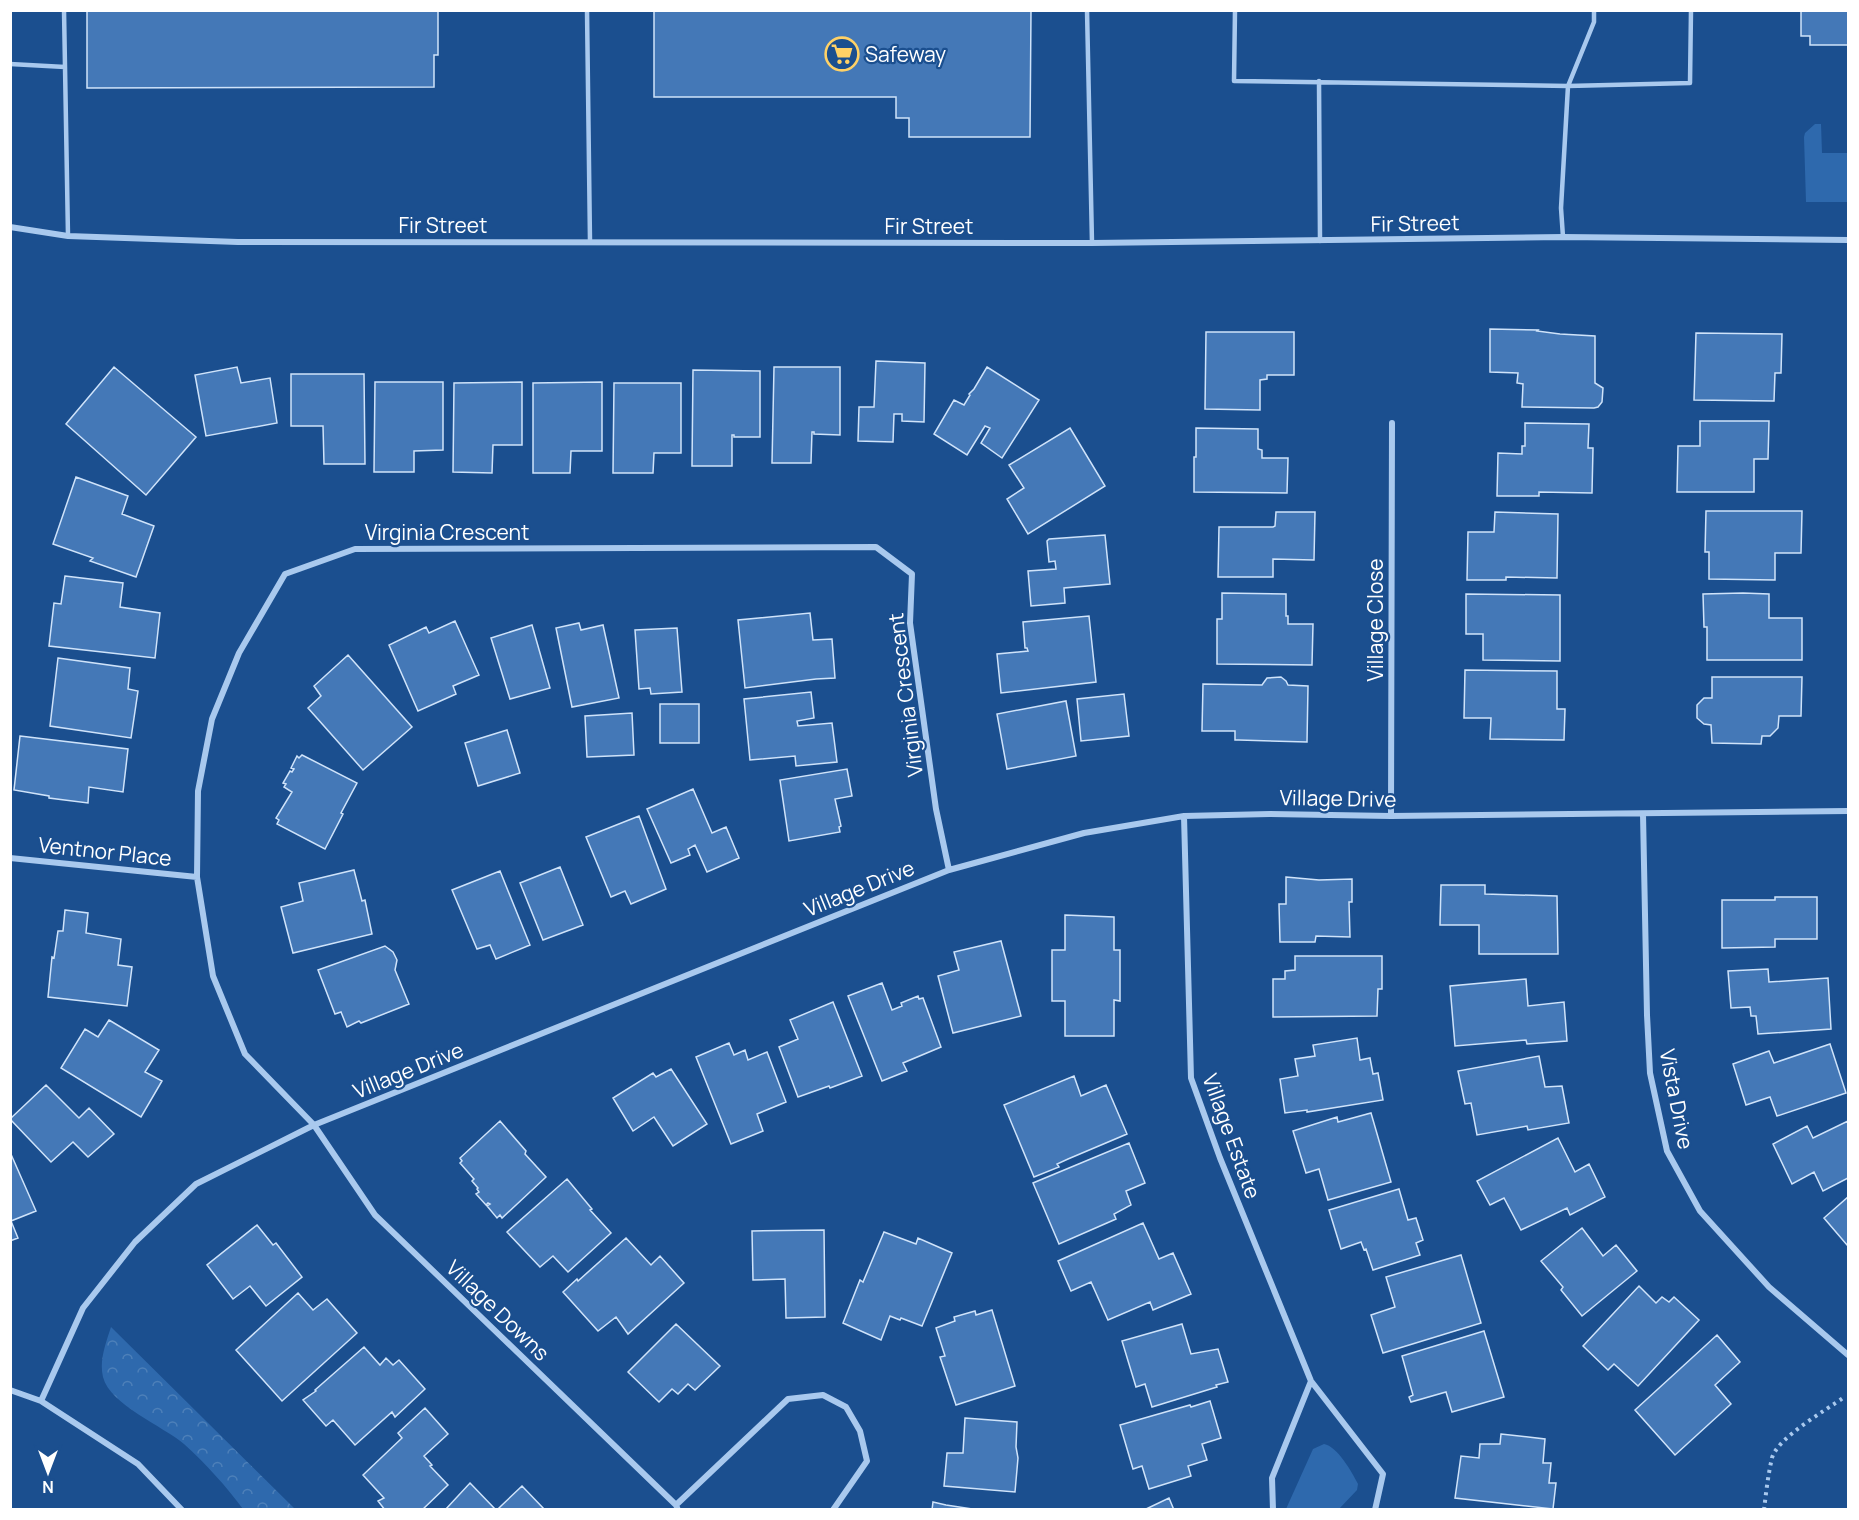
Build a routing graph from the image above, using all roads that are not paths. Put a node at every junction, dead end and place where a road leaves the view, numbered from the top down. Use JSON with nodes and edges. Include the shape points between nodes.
{"nodes":[{"id":1,"x":64,"y":10,"type":"edge"},
{"id":2,"x":587,"y":10,"type":"edge"},
{"id":3,"x":1087,"y":10,"type":"edge"},
{"id":4,"x":1235,"y":10,"type":"edge"},
{"id":5,"x":1594,"y":10,"type":"edge"},
{"id":6,"x":1691,"y":10,"type":"edge"},
{"id":7,"x":10,"y":64,"type":"edge"},
{"id":8,"x":65,"y":67,"type":"junction"},
{"id":9,"x":1319,"y":81,"type":"junction"},
{"id":10,"x":1568,"y":86,"type":"junction"},
{"id":11,"x":10,"y":227,"type":"edge"},
{"id":12,"x":68,"y":236,"type":"junction"},
{"id":13,"x":1563,"y":237,"type":"junction"},
{"id":14,"x":1848,"y":240,"type":"edge"},
{"id":15,"x":1320,"y":241,"type":"junction"},
{"id":16,"x":590,"y":242,"type":"junction"},
{"id":17,"x":1092,"y":243,"type":"junction"},
{"id":18,"x":1392,"y":423,"type":"dead end"},
{"id":19,"x":1848,"y":811,"type":"edge"},
{"id":20,"x":1644,"y":814,"type":"junction"},
{"id":21,"x":1184,"y":816,"type":"junction"},
{"id":22,"x":1391,"y":816,"type":"junction"},
{"id":23,"x":10,"y":858,"type":"edge"},
{"id":24,"x":949,"y":870,"type":"junction"},
{"id":25,"x":197,"y":877,"type":"junction"},
{"id":26,"x":314,"y":1125,"type":"junction"},
{"id":27,"x":1848,"y":1355,"type":"edge"},
{"id":28,"x":1311,"y":1381,"type":"junction"},
{"id":29,"x":10,"y":1390,"type":"edge"},
{"id":30,"x":41,"y":1401,"type":"junction"},
{"id":31,"x":677,"y":1507,"type":"edge"},
{"id":32,"x":182,"y":1509,"type":"edge"},
{"id":33,"x":832,"y":1509,"type":"edge"},
{"id":34,"x":1273,"y":1509,"type":"edge"},
{"id":35,"x":1375,"y":1509,"type":"edge"}],
"edges":[{"from":1,"to":8,"type":"lane"},
{"from":2,"to":16,"type":"lane"},
{"from":3,"to":17,"type":"lane"},
{"from":4,"to":9,"type":"lane","via":[[1234,81]]},
{"from":5,"to":10,"type":"lane","via":[[1594,22]]},
{"from":6,"to":10,"type":"lane","via":[[1690,83]]},
{"from":7,"to":8,"type":"lane"},
{"from":8,"to":12,"type":"lane"},
{"from":9,"to":10,"type":"lane"},
{"from":9,"to":15,"type":"lane"},
{"from":10,"to":13,"type":"lane"},
{"from":11,"to":12,"type":"street","name":"Fir Street"},
{"from":12,"to":16,"type":"street","name":"Fir Street","via":[[238,242]]},
{"from":13,"to":14,"type":"street","name":"Fir Street"},
{"from":13,"to":15,"type":"street","name":"Fir Street"},
{"from":15,"to":17,"type":"street","name":"Fir Street"},
{"from":16,"to":17,"type":"street","name":"Fir Street"},
{"from":18,"to":22,"type":"street","name":"Village Close"},
{"from":19,"to":20,"type":"street","name":"Village Drive"},
{"from":20,"to":22,"type":"street","name":"Village Drive"},
{"from":20,"to":27,"type":"street","name":"Vista Drive","via":[[1650,1073],[1666,1151],[1700,1211],[1769,1287]]},
{"from":21,"to":22,"type":"street","name":"Village Drive"},
{"from":21,"to":24,"type":"street","name":"Village Drive","via":[[1084,833]]},
{"from":21,"to":28,"type":"street","name":"Village Estate","via":[[1191,1078]]},
{"from":23,"to":25,"type":"street","name":"Ventnor Place"},
{"from":24,"to":25,"type":"street","name":"Virginia Crescent","via":[[936,809],[910,623],[912,574],[876,547],[355,549],[285,574],[239,653],[212,719],[198,791]]},
{"from":24,"to":26,"type":"street","name":"Village Drive"},
{"from":25,"to":26,"type":"street","name":"Virginia Crescent","via":[[213,976],[245,1054]]},
{"from":26,"to":30,"type":"street","name":"Village Drive","via":[[196,1184],[135,1242],[83,1308]]},
{"from":26,"to":31,"type":"street","name":"Village Downs","via":[[375,1215]]},
{"from":28,"to":34,"type":"street","via":[[1272,1478]]},
{"from":28,"to":35,"type":"street","name":"Village Estate","via":[[1383,1474]]},
{"from":29,"to":30,"type":"street"},
{"from":30,"to":32,"type":"street","via":[[138,1464]]},
{"from":31,"to":33,"type":"street","name":"Village Downs","via":[[788,1399],[823,1395],[846,1407],[860,1431],[867,1461]]}]}
